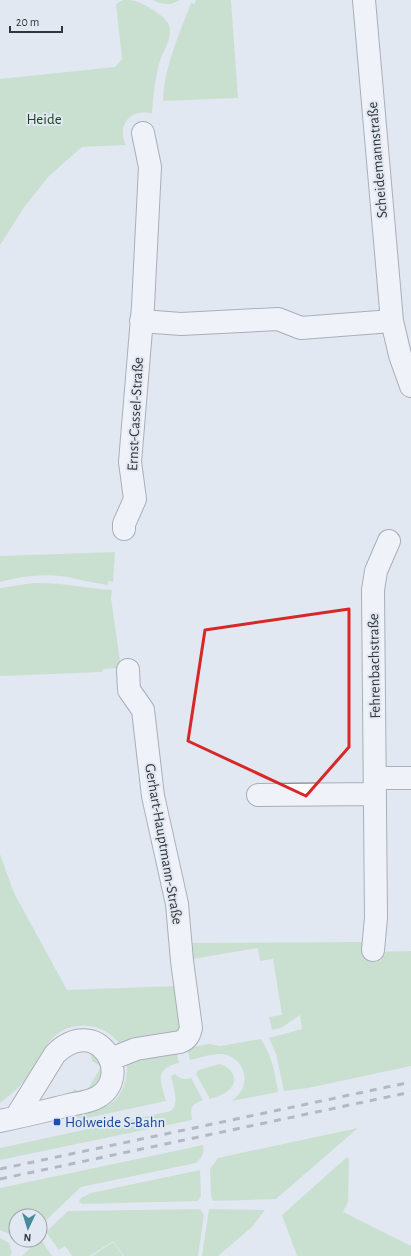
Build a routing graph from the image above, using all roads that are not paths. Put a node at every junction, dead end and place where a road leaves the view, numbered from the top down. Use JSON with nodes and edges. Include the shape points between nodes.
{"nodes":[{"id":1,"x":364,"y":0,"type":"edge"},
{"id":2,"x":143,"y":134,"type":"dead end"},
{"id":3,"x":141,"y":321,"type":"junction"},
{"id":4,"x":392,"y":321,"type":"junction"},
{"id":5,"x":411,"y":386,"type":"edge"},
{"id":6,"x":124,"y":529,"type":"dead end"},
{"id":7,"x":388,"y":541,"type":"dead end"},
{"id":8,"x":128,"y":670,"type":"dead end"},
{"id":9,"x":411,"y":778,"type":"edge"},
{"id":10,"x":375,"y":786,"type":"junction"},
{"id":11,"x":258,"y":795,"type":"dead end"},
{"id":12,"x":373,"y":950,"type":"dead end"},
{"id":13,"x":111,"y":1059,"type":"junction"},
{"id":14,"x":8,"y":1119,"type":"edge"}],
"edges":[{"from":1,"to":4,"type":"street","name":"Scheidemannstraße"},
{"from":2,"to":3,"type":"street","name":"Ernst-Cassel-Straße","via":[[150,167]]},
{"from":3,"to":4,"type":"street","via":[[180,324],[278,319],[301,328]]},
{"from":3,"to":6,"type":"street","name":"Ernst-Cassel-Straße","via":[[130,462],[135,499]]},
{"from":4,"to":5,"type":"street","name":"Scheidemannstraße"},
{"from":7,"to":10,"type":"street","name":"Fehrenbachstraße","via":[[376,571],[373,590]]},
{"from":8,"to":13,"type":"street","name":"Gerhart-Hauptmann-Straße","via":[[129,690],[143,710],[153,796],[177,904],[191,1028],[190,1035],[180,1042],[136,1049]]},
{"from":9,"to":10,"type":"street"},
{"from":10,"to":11,"type":"street"},
{"from":10,"to":12,"type":"street","name":"Fehrenbachstraße","via":[[376,918]]},
{"from":13,"to":14,"type":"street","via":[[111,1081],[98,1097]]},
{"from":13,"to":14,"type":"street","via":[[98,1045],[88,1041],[78,1040],[63,1046]]}]}
